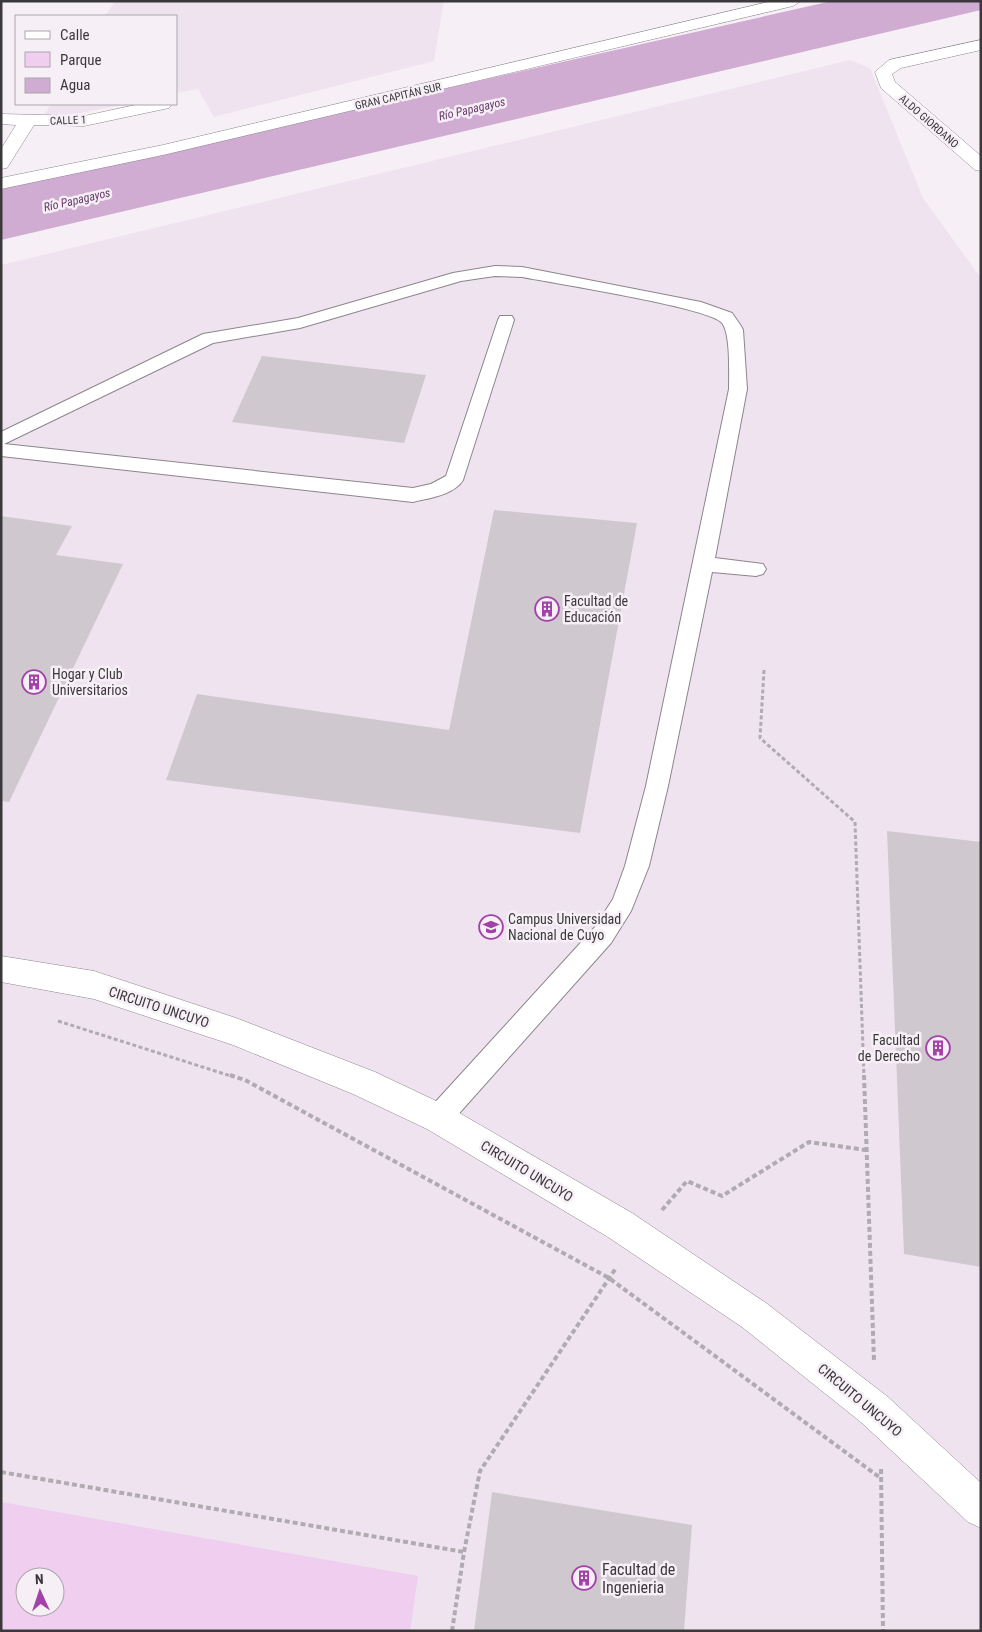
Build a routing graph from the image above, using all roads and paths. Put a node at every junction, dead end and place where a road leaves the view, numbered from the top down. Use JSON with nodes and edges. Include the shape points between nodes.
{"nodes":[{"id":1,"x":793,"y":1,"type":"edge"},
{"id":2,"x":981,"y":45,"type":"edge"},
{"id":3,"x":159,"y":105,"type":"edge"},
{"id":4,"x":1,"y":119,"type":"edge"},
{"id":5,"x":28,"y":120,"type":"junction"},
{"id":6,"x":1,"y":164,"type":"edge"},
{"id":7,"x":981,"y":166,"type":"edge"},
{"id":8,"x":1,"y":184,"type":"edge"},
{"id":9,"x":506,"y":320,"type":"dead end"},
{"id":10,"x":1,"y":439,"type":"edge"},
{"id":11,"x":1,"y":450,"type":"edge"},
{"id":12,"x":704,"y":564,"type":"junction"},
{"id":13,"x":756,"y":569,"type":"dead end"},
{"id":14,"x":764,"y":670,"type":"dead end"},
{"id":15,"x":1,"y":969,"type":"edge"},
{"id":16,"x":58,"y":1021,"type":"dead end"},
{"id":17,"x":438,"y":1118,"type":"junction"},
{"id":18,"x":866,"y":1150,"type":"junction"},
{"id":19,"x":638,"y":1238,"type":"junction"},
{"id":20,"x":609,"y":1278,"type":"junction"},
{"id":21,"x":876,"y":1410,"type":"junction"},
{"id":22,"x":1,"y":1472,"type":"edge"},
{"id":23,"x":882,"y":1480,"type":"junction"},
{"id":24,"x":981,"y":1509,"type":"edge"},
{"id":25,"x":464,"y":1552,"type":"junction"},
{"id":26,"x":452,"y":1631,"type":"edge"},
{"id":27,"x":884,"y":1631,"type":"edge"}],
"edges":[{"from":1,"to":8,"type":"street","name":"GRAN CAPITÁN SUR","via":[[202,141]]},
{"from":2,"to":7,"type":"street","name":"ALDO GIORDANO","via":[[895,64],[883,72],[887,84]]},
{"from":3,"to":5,"type":"street","name":"CALLE 1","via":[[84,121]]},
{"from":4,"to":5,"type":"street","name":"CALLE 1"},
{"from":5,"to":6,"type":"street"},
{"from":9,"to":11,"type":"lane","via":[[454,480],[437,489],[413,495]]},
{"from":10,"to":12,"type":"lane","via":[[209,338],[300,323],[459,276],[495,270],[522,272],[695,306],[726,318],[735,330],[738,389]]},
{"from":12,"to":13,"type":"lane"},
{"from":12,"to":17,"type":"lane","via":[[655,795],[637,866],[623,904],[604,935]]},
{"from":14,"to":18,"type":"path","via":[[760,738],[854,822]]},
{"from":15,"to":17,"type":"street","name":"CIRCUITO UNCUYO","via":[[94,985],[236,1032],[364,1083]]},
{"from":16,"to":20,"type":"path","via":[[245,1080]]},
{"from":17,"to":19,"type":"street","name":"CIRCUITO UNCUYO"},
{"from":18,"to":19,"type":"path","via":[[809,1142],[722,1196],[687,1181]]},
{"from":18,"to":21,"type":"path"},
{"from":19,"to":20,"type":"path"},
{"from":19,"to":21,"type":"street","name":"CIRCUITO UNCUYO","via":[[754,1315]]},
{"from":20,"to":23,"type":"path"},
{"from":20,"to":25,"type":"path","via":[[480,1471]]},
{"from":21,"to":23,"type":"path"},
{"from":21,"to":24,"type":"street","name":"CIRCUITO UNCUYO"},
{"from":22,"to":25,"type":"path"},
{"from":23,"to":27,"type":"path"},
{"from":25,"to":26,"type":"path"}]}
